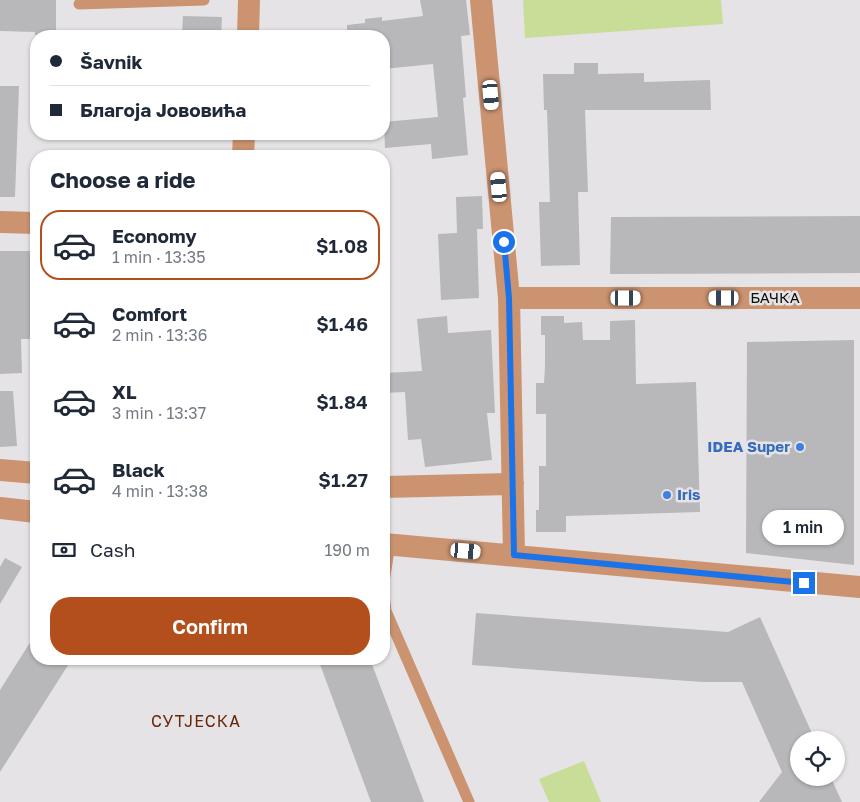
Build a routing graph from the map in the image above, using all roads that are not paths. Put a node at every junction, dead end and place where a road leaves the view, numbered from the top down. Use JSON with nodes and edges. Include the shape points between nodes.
{"nodes":[{"id":1,"x":204,"y":0,"type":"edge"},
{"id":2,"x":249,"y":0,"type":"edge"},
{"id":3,"x":481,"y":0,"type":"edge"},
{"id":4,"x":79,"y":4,"type":"dead end"},
{"id":5,"x":248,"y":30,"type":"edge"},
{"id":6,"x":0,"y":222,"type":"edge"},
{"id":7,"x":30,"y":223,"type":"edge"},
{"id":8,"x":509,"y":298,"type":"junction"},
{"id":9,"x":860,"y":298,"type":"edge"},
{"id":10,"x":0,"y":470,"type":"edge"},
{"id":11,"x":30,"y":472,"type":"edge"},
{"id":12,"x":513,"y":484,"type":"junction"},
{"id":13,"x":390,"y":486,"type":"edge"},
{"id":14,"x":0,"y":508,"type":"edge"},
{"id":15,"x":30,"y":511,"type":"edge"},
{"id":16,"x":390,"y":544,"type":"edge"},
{"id":17,"x":514,"y":555,"type":"junction"},
{"id":18,"x":860,"y":588,"type":"edge"},
{"id":19,"x":390,"y":620,"type":"edge"},
{"id":20,"x":469,"y":802,"type":"edge"}],
"edges":[{"from":1,"to":4,"type":"lane"},
{"from":2,"to":5,"type":"street"},
{"from":3,"to":8,"type":"street"},
{"from":6,"to":7,"type":"street"},
{"from":8,"to":9,"type":"street","name":"БАЧКА"},
{"from":8,"to":12,"type":"street"},
{"from":10,"to":11,"type":"street"},
{"from":12,"to":13,"type":"street"},
{"from":12,"to":17,"type":"street"},
{"from":14,"to":15,"type":"street"},
{"from":16,"to":17,"type":"street"},
{"from":17,"to":18,"type":"street"},
{"from":19,"to":20,"type":"lane"}]}
